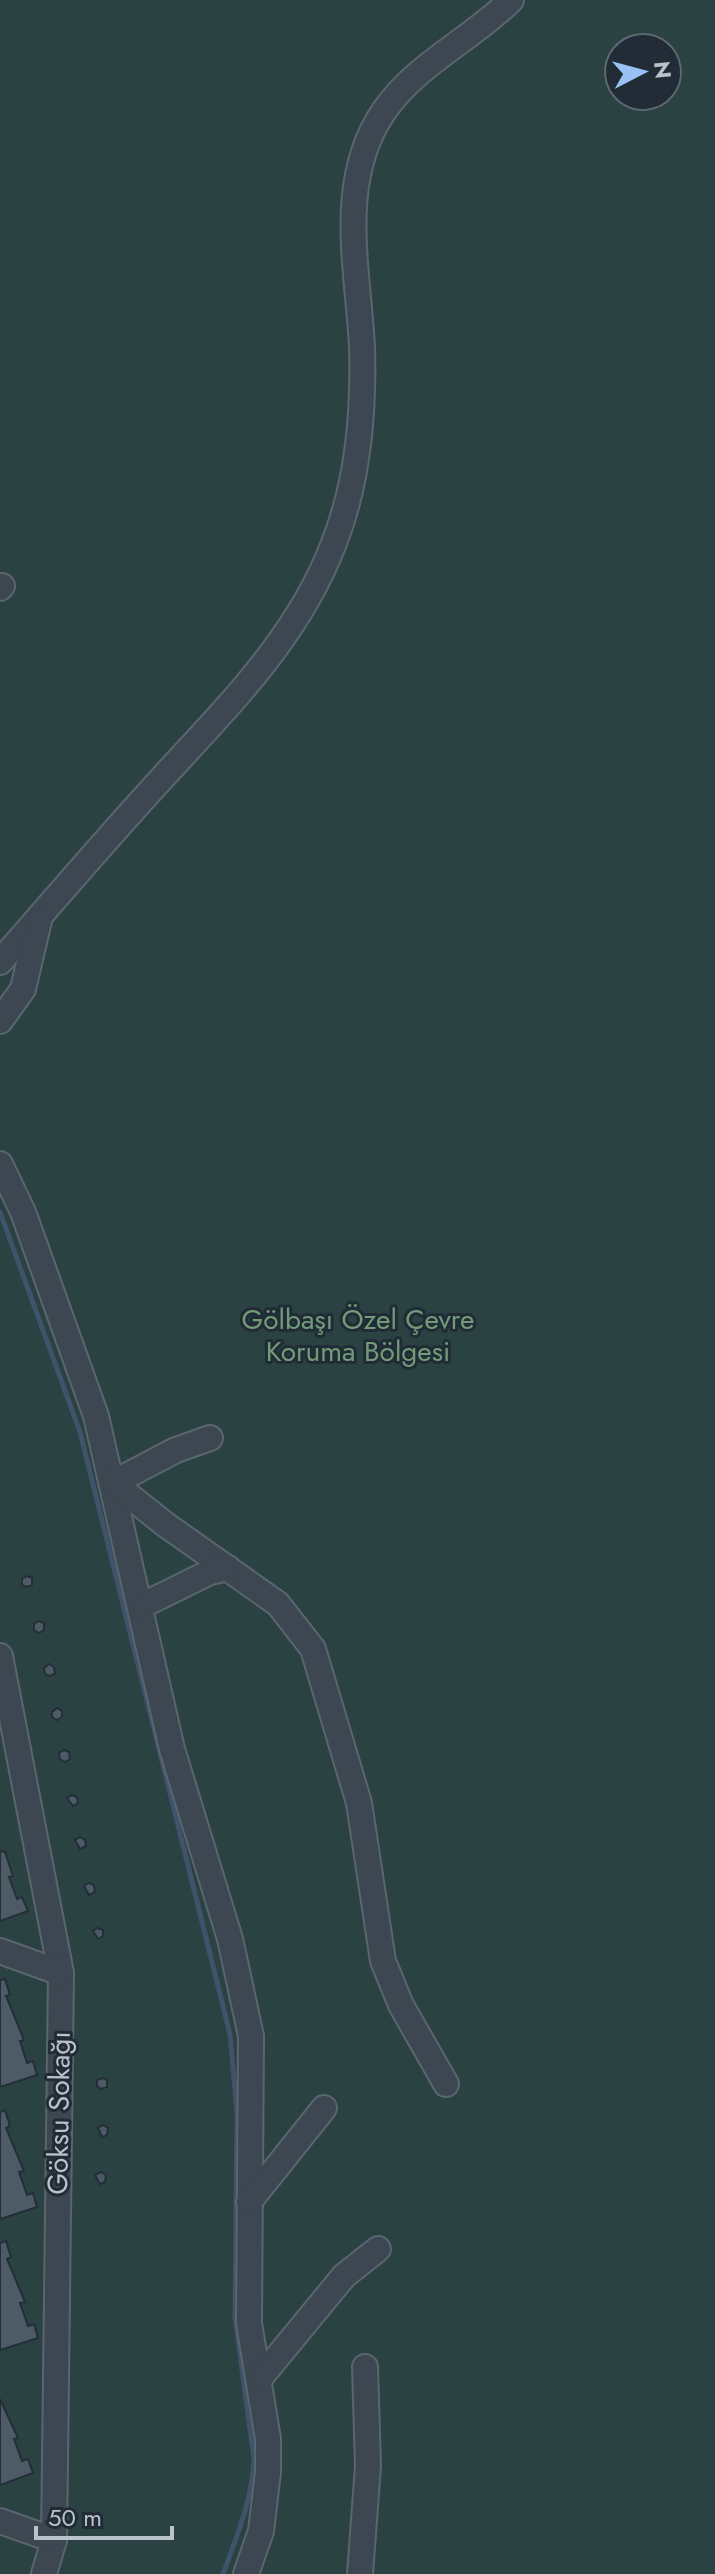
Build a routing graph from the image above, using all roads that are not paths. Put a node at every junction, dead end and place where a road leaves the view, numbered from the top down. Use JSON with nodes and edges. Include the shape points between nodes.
{"nodes":[{"id":1,"x":511,"y":0,"type":"edge"},
{"id":2,"x":40,"y":917,"type":"junction"},
{"id":3,"x":0,"y":962,"type":"edge"},
{"id":4,"x":0,"y":1021,"type":"edge"},
{"id":5,"x":0,"y":1164,"type":"edge"},
{"id":6,"x":210,"y":1438,"type":"dead end"},
{"id":7,"x":113,"y":1483,"type":"junction"},
{"id":8,"x":228,"y":1568,"type":"junction"},
{"id":9,"x":141,"y":1606,"type":"junction"},
{"id":10,"x":0,"y":1656,"type":"edge"},
{"id":11,"x":0,"y":1951,"type":"edge"},
{"id":12,"x":61,"y":1973,"type":"junction"},
{"id":13,"x":446,"y":2084,"type":"dead end"},
{"id":14,"x":324,"y":2108,"type":"dead end"},
{"id":15,"x":249,"y":2202,"type":"junction"},
{"id":16,"x":378,"y":2249,"type":"dead end"},
{"id":17,"x":365,"y":2367,"type":"dead end"},
{"id":18,"x":260,"y":2378,"type":"junction"},
{"id":19,"x":0,"y":2521,"type":"edge"},
{"id":20,"x":54,"y":2540,"type":"junction"},
{"id":21,"x":44,"y":2574,"type":"edge"},
{"id":22,"x":246,"y":2574,"type":"edge"},
{"id":23,"x":360,"y":2574,"type":"edge"}],
"edges":[{"from":1,"to":2,"type":"street","via":[[401,90],[364,153],[353,225],[362,346],[360,423],[347,504],[321,572],[283,638],[240,696]]},
{"from":2,"to":3,"type":"street"},
{"from":2,"to":4,"type":"street","via":[[23,989]]},
{"from":5,"to":7,"type":"street","via":[[23,1212],[96,1416]]},
{"from":6,"to":7,"type":"street"},
{"from":7,"to":8,"type":"street"},
{"from":7,"to":9,"type":"street"},
{"from":8,"to":9,"type":"street"},
{"from":8,"to":13,"type":"street","via":[[278,1604],[313,1649],[359,1803],[383,1961],[401,2005]]},
{"from":9,"to":15,"type":"street","via":[[172,1749],[230,1939],[251,2036]]},
{"from":10,"to":12,"type":"street","name":"Göksu Sokağı"},
{"from":11,"to":12,"type":"street"},
{"from":12,"to":20,"type":"street","name":"Göksu Sokağı"},
{"from":14,"to":15,"type":"street"},
{"from":15,"to":18,"type":"street","via":[[249,2323]]},
{"from":16,"to":18,"type":"street","via":[[344,2276]]},
{"from":17,"to":23,"type":"street","via":[[367,2478]]},
{"from":18,"to":22,"type":"street","via":[[268,2472],[261,2531]]},
{"from":19,"to":20,"type":"street"},
{"from":20,"to":21,"type":"street","name":"Göksu Sokağı"}]}
